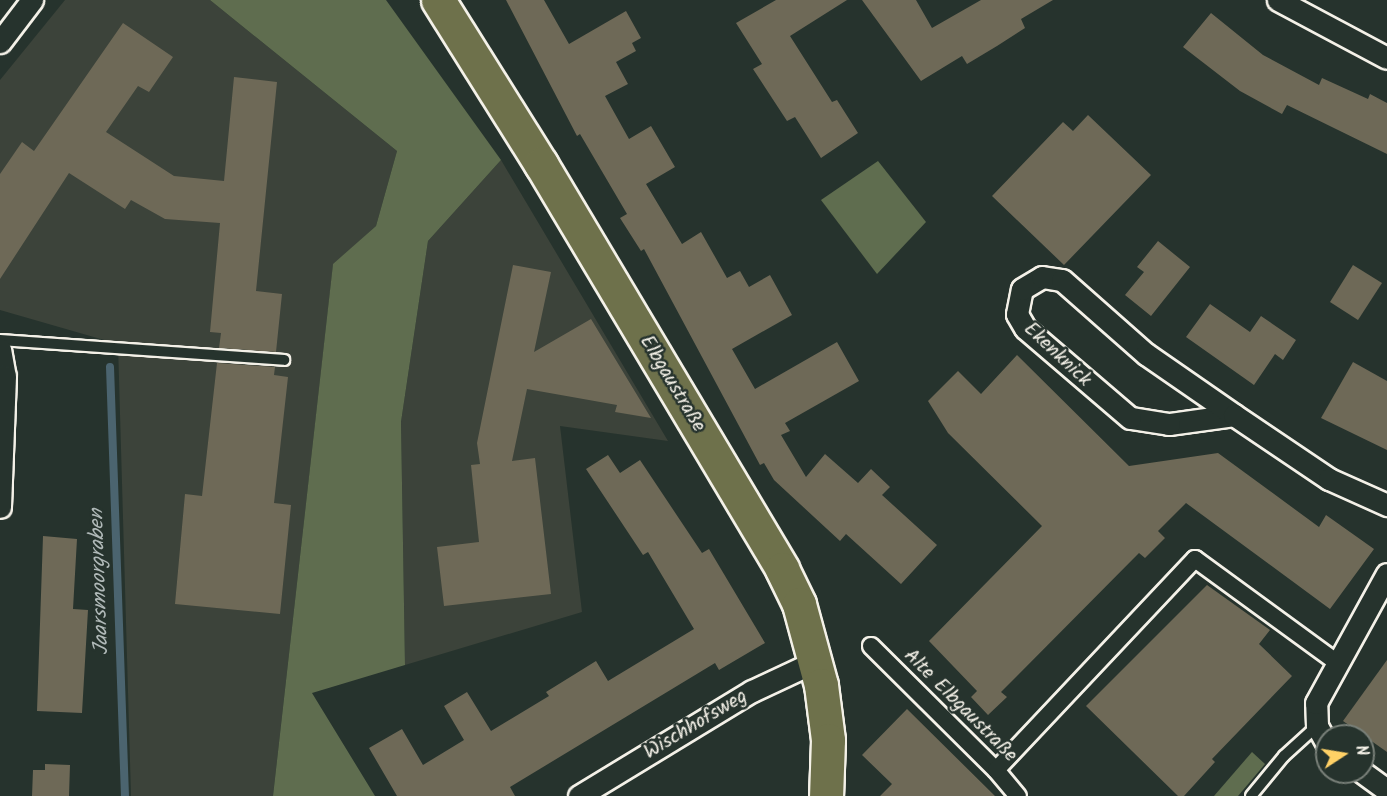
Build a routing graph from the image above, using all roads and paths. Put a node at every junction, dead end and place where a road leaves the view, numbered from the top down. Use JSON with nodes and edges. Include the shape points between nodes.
{"nodes":[{"id":1,"x":32,"y":0,"type":"edge"},
{"id":2,"x":438,"y":0,"type":"edge"},
{"id":3,"x":1278,"y":0,"type":"edge"},
{"id":4,"x":0,"y":42,"type":"edge"},
{"id":5,"x":1387,"y":58,"type":"edge"},
{"id":6,"x":0,"y":340,"type":"edge"},
{"id":7,"x":0,"y":349,"type":"edge"},
{"id":8,"x":284,"y":360,"type":"dead end"},
{"id":9,"x":1234,"y":415,"type":"junction"},
{"id":10,"x":1387,"y":505,"type":"edge"},
{"id":11,"x":0,"y":507,"type":"edge"},
{"id":12,"x":1387,"y":574,"type":"edge"},
{"id":13,"x":871,"y":646,"type":"dead end"},
{"id":14,"x":816,"y":661,"type":"junction"},
{"id":15,"x":1336,"y":662,"type":"junction"},
{"id":16,"x":1320,"y":724,"type":"edge"},
{"id":17,"x":1315,"y":739,"type":"edge"},
{"id":18,"x":996,"y":770,"type":"junction"},
{"id":19,"x":579,"y":796,"type":"edge"},
{"id":20,"x":826,"y":796,"type":"edge"},
{"id":21,"x":1018,"y":796,"type":"edge"},
{"id":22,"x":1251,"y":796,"type":"edge"}],
"edges":[{"from":1,"to":4,"type":"street"},
{"from":2,"to":14,"type":"main road","name":"Elbgaustraße","via":[[771,548],[798,604]]},
{"from":3,"to":5,"type":"street"},
{"from":6,"to":8,"type":"lane"},
{"from":7,"to":11,"type":"street","via":[[5,376]]},
{"from":9,"to":9,"type":"street","name":"Ekenknick","via":[[1146,354],[1062,280],[1042,277],[1022,289],[1017,314],[1025,328],[1124,414],[1153,424]]},
{"from":9,"to":10,"type":"street","name":"Ekenknick","via":[[1329,478]]},
{"from":12,"to":15,"type":"street"},
{"from":13,"to":18,"type":"street","name":"Alte Elbgaustraße"},
{"from":14,"to":19,"type":"street","name":"Wischhofsweg","via":[[752,691]]},
{"from":14,"to":20,"type":"main road","name":"Elbgaustraße","via":[[828,740]]},
{"from":15,"to":16,"type":"street","via":[[1316,703]]},
{"from":15,"to":18,"type":"street","via":[[1195,559]]},
{"from":17,"to":22,"type":"lane","via":[[1284,756]]},
{"from":18,"to":21,"type":"street","name":"Alte Elbgaustraße"}]}
